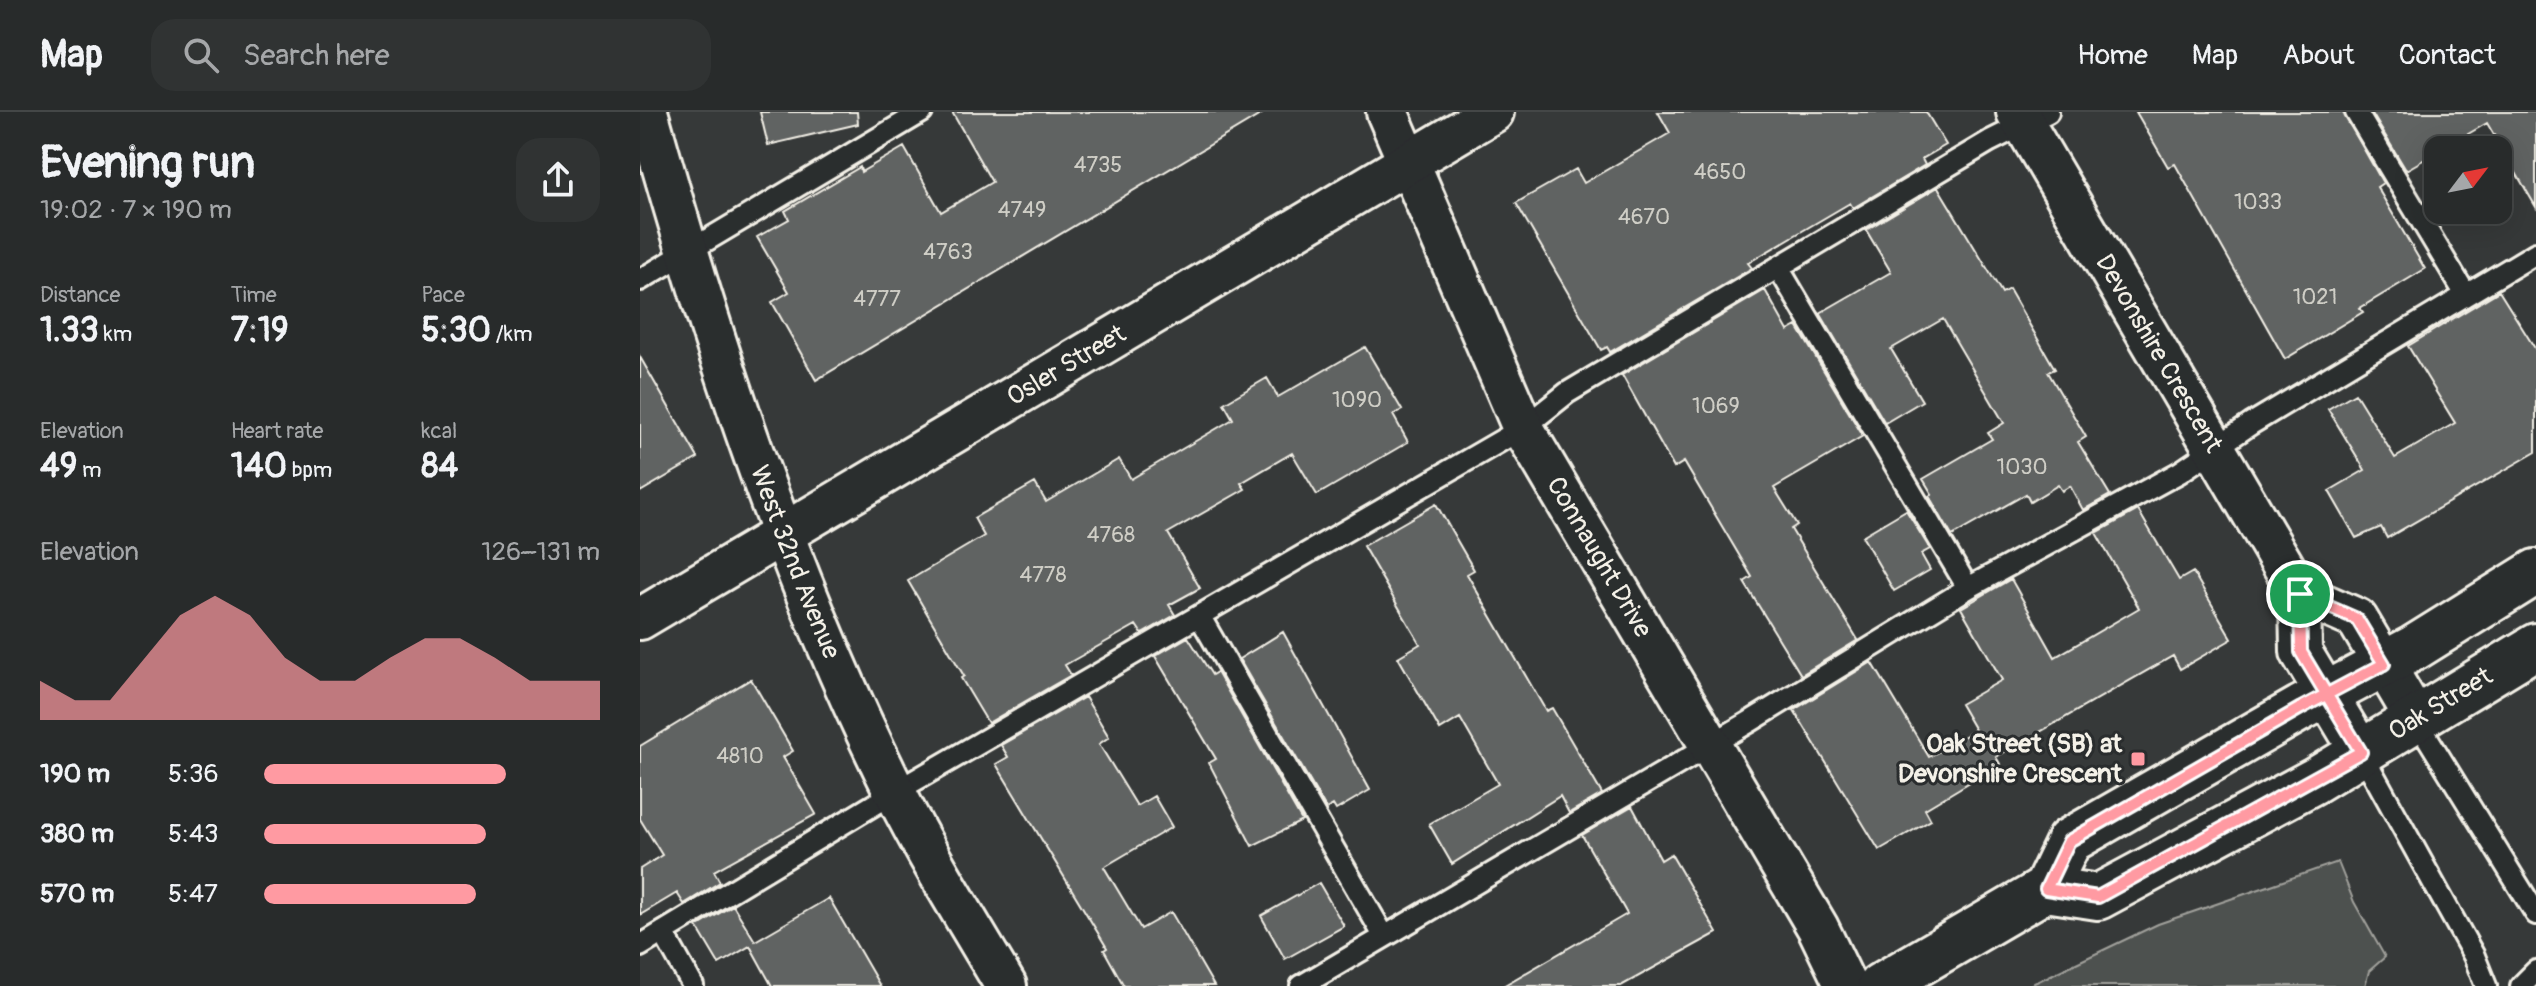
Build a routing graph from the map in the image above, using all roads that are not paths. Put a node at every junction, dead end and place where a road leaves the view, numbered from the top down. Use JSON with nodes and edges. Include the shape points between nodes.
{"nodes":[{"id":1,"x":647,"y":112,"type":"edge"},
{"id":2,"x":922,"y":112,"type":"edge"},
{"id":3,"x":1387,"y":112,"type":"edge"},
{"id":4,"x":1493,"y":112,"type":"edge"},
{"id":5,"x":2356,"y":112,"type":"edge"},
{"id":6,"x":2030,"y":116,"type":"edge"},
{"id":7,"x":1408,"y":162,"type":"junction"},
{"id":8,"x":687,"y":253,"type":"junction"},
{"id":9,"x":2536,"y":253,"type":"edge"},
{"id":10,"x":1779,"y":269,"type":"junction"},
{"id":11,"x":640,"y":280,"type":"edge"},
{"id":12,"x":2466,"y":295,"type":"junction"},
{"id":13,"x":1523,"y":428,"type":"junction"},
{"id":14,"x":2216,"y":449,"type":"junction"},
{"id":15,"x":783,"y":534,"type":"junction"},
{"id":16,"x":2536,"y":572,"type":"edge"},
{"id":17,"x":1968,"y":588,"type":"junction"},
{"id":18,"x":2300,"y":594,"type":"junction"},
{"id":19,"x":1200,"y":617,"type":"junction"},
{"id":20,"x":640,"y":619,"type":"edge"},
{"id":21,"x":2536,"y":646,"type":"edge"},
{"id":22,"x":2384,"y":664,"type":"junction"},
{"id":23,"x":2327,"y":696,"type":"junction"},
{"id":24,"x":2416,"y":719,"type":"junction"},
{"id":25,"x":1708,"y":746,"type":"junction"},
{"id":26,"x":2361,"y":752,"type":"junction"},
{"id":27,"x":895,"y":792,"type":"junction"},
{"id":28,"x":2046,"y":889,"type":"junction"},
{"id":29,"x":2536,"y":914,"type":"edge"},
{"id":30,"x":663,"y":932,"type":"junction"},
{"id":31,"x":1384,"y":936,"type":"junction"},
{"id":32,"x":640,"y":946,"type":"edge"},
{"id":33,"x":2536,"y":971,"type":"edge"},
{"id":34,"x":693,"y":986,"type":"edge"},
{"id":35,"x":1006,"y":986,"type":"edge"},
{"id":36,"x":1301,"y":986,"type":"edge"},
{"id":37,"x":1846,"y":986,"type":"edge"},
{"id":38,"x":1880,"y":986,"type":"edge"},
{"id":39,"x":2486,"y":986,"type":"edge"},
{"id":40,"x":2521,"y":986,"type":"edge"}],
"edges":[{"from":1,"to":8,"type":"street","name":"West 32nd Avenue"},
{"from":2,"to":8,"type":"lane"},
{"from":3,"to":7,"type":"street","name":"Connaught Drive"},
{"from":4,"to":7,"type":"street","name":"Osler Street"},
{"from":5,"to":12,"type":"lane"},
{"from":6,"to":10,"type":"lane"},
{"from":6,"to":14,"type":"street","name":"Devonshire Crescent"},
{"from":7,"to":13,"type":"street","name":"Connaught Drive"},
{"from":7,"to":15,"type":"street","name":"Osler Street"},
{"from":8,"to":11,"type":"lane"},
{"from":8,"to":15,"type":"street","name":"West 32nd Avenue"},
{"from":9,"to":12,"type":"lane"},
{"from":10,"to":13,"type":"lane","via":[[1567,393]]},
{"from":10,"to":17,"type":"lane"},
{"from":12,"to":14,"type":"lane"},
{"from":13,"to":19,"type":"lane"},
{"from":13,"to":25,"type":"street","name":"Connaught Drive"},
{"from":14,"to":17,"type":"lane"},
{"from":14,"to":18,"type":"street","name":"Devonshire Crescent"},
{"from":15,"to":20,"type":"street","name":"Osler Street"},
{"from":15,"to":27,"type":"street","name":"West 32nd Avenue"},
{"from":16,"to":22,"type":"main road"},
{"from":17,"to":25,"type":"lane"},
{"from":18,"to":22,"type":"street","via":[[2357,619]]},
{"from":18,"to":23,"type":"street","name":"Devonshire Crescent","via":[[2301,652]]},
{"from":19,"to":27,"type":"lane"},
{"from":19,"to":31,"type":"lane"},
{"from":21,"to":24,"type":"main road","name":"Oak Street"},
{"from":22,"to":23,"type":"main road"},
{"from":22,"to":24,"type":"street"},
{"from":23,"to":26,"type":"street","name":"Devonshire Crescent"},
{"from":23,"to":28,"type":"main road","via":[[2069,841]]},
{"from":24,"to":26,"type":"main road","name":"Oak Street"},
{"from":24,"to":29,"type":"lane"},
{"from":25,"to":31,"type":"lane"},
{"from":25,"to":37,"type":"street","name":"Connaught Drive","via":[[1818,928]]},
{"from":26,"to":28,"type":"main road","name":"Oak Street","via":[[2098,897]]},
{"from":26,"to":39,"type":"lane"},
{"from":27,"to":30,"type":"lane"},
{"from":27,"to":35,"type":"street","name":"West 32nd Avenue"},
{"from":28,"to":38,"type":"main road"},
{"from":30,"to":32,"type":"lane"},
{"from":30,"to":34,"type":"lane"},
{"from":31,"to":36,"type":"lane"},
{"from":33,"to":40,"type":"lane"}]}
